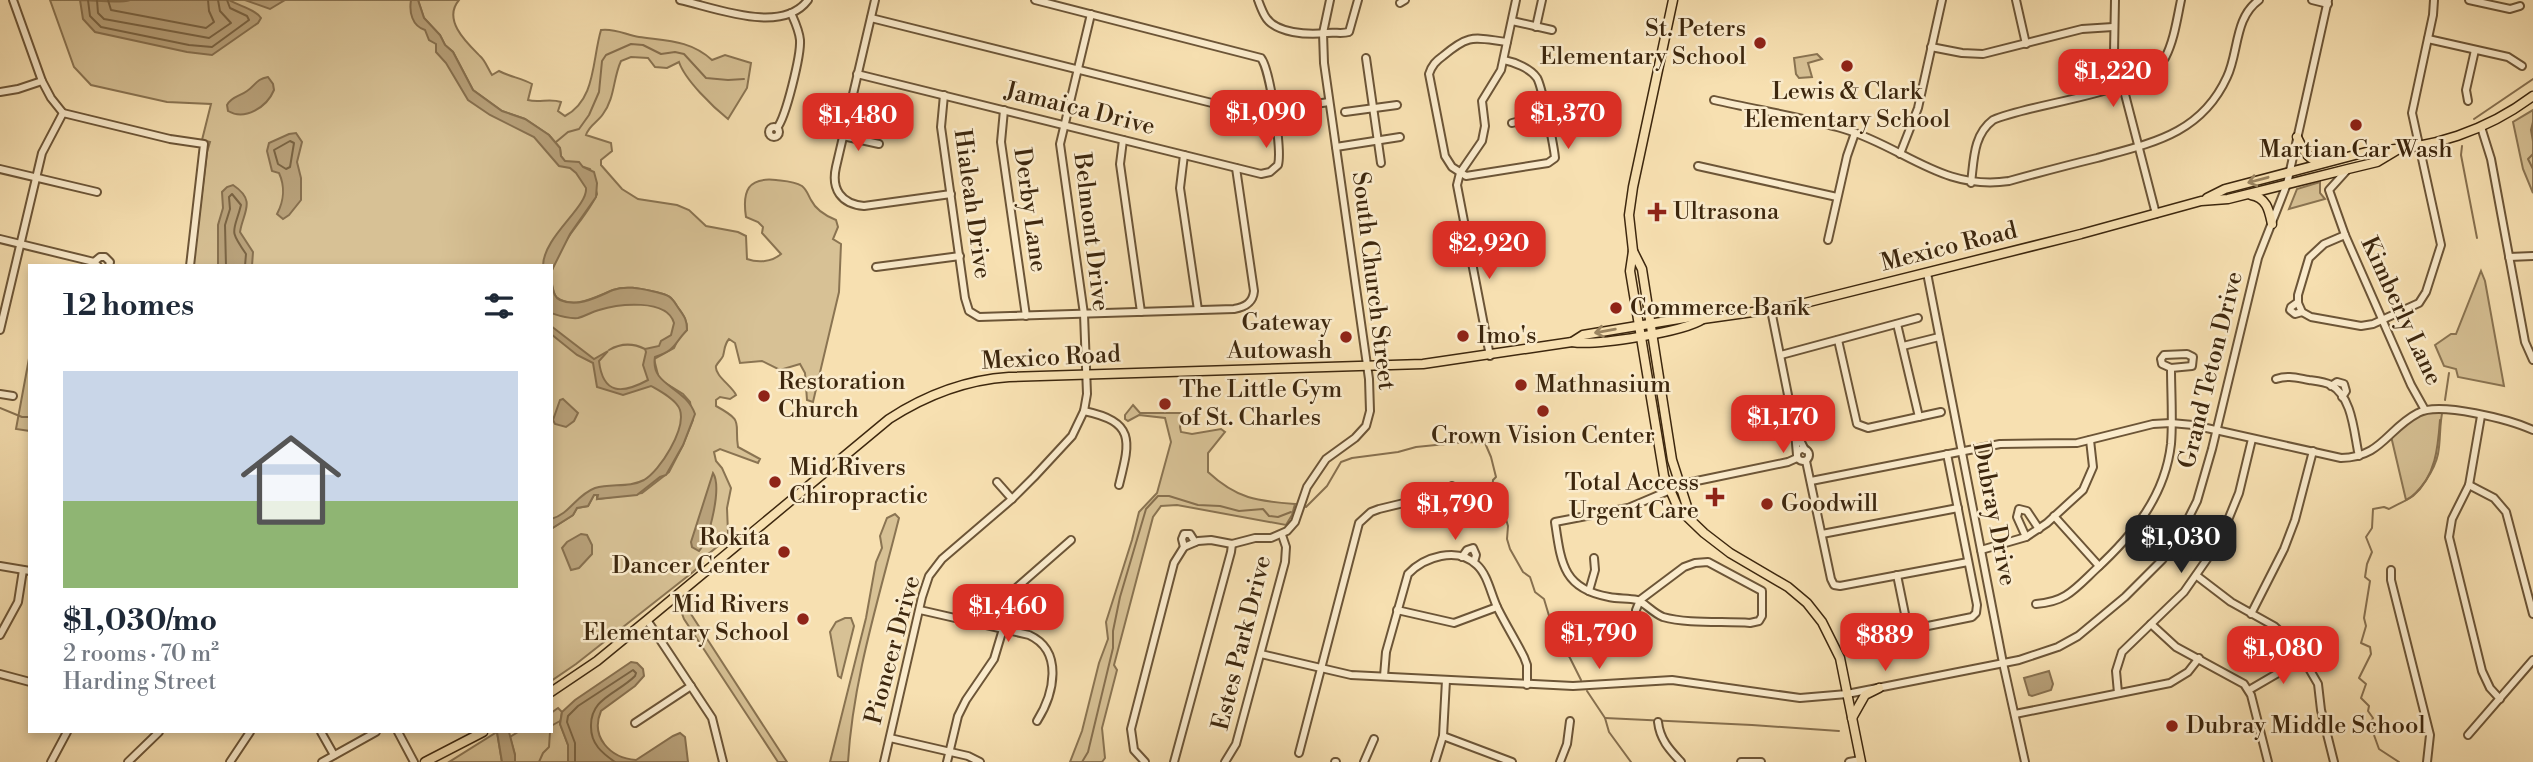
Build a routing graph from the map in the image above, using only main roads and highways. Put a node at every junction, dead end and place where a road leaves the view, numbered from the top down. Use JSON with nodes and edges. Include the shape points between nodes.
{"nodes":[{"id":1,"x":1673,"y":0,"type":"edge"},
{"id":2,"x":2533,"y":96,"type":"edge"},
{"id":3,"x":2297,"y":137,"type":"road end"},
{"id":4,"x":2397,"y":150,"type":"junction"},
{"id":5,"x":2328,"y":162,"type":"junction"},
{"id":6,"x":2248,"y":194,"type":"junction"},
{"id":7,"x":2201,"y":201,"type":"junction"},
{"id":8,"x":2272,"y":224,"type":"road end"},
{"id":9,"x":1633,"y":251,"type":"junction"},
{"id":10,"x":1639,"y":326,"type":"junction"},
{"id":11,"x":1652,"y":328,"type":"junction"},
{"id":12,"x":1641,"y":335,"type":"junction"},
{"id":13,"x":1572,"y":342,"type":"junction"},
{"id":14,"x":1691,"y":519,"type":"junction"},
{"id":15,"x":1879,"y":688,"type":"road end"},
{"id":16,"x":553,"y":691,"type":"edge"},
{"id":17,"x":1852,"y":718,"type":"junction"},
{"id":18,"x":481,"y":733,"type":"edge"},
{"id":19,"x":1860,"y":761,"type":"edge"},
{"id":20,"x":425,"y":762,"type":"edge"}],
"edges":[{"from":1,"to":9,"type":"main road","via":[[1633,187],[1629,215]]},
{"from":2,"to":4,"type":"main road","name":"Mexico Road","via":[[2481,127]]},
{"from":3,"to":5,"type":"main road","via":[[2311,159]]},
{"from":4,"to":5,"type":"main road","name":"Mexico Road","via":[[2374,150]]},
{"from":4,"to":6,"type":"main road","name":"Mexico Road","via":[[2376,162]]},
{"from":5,"to":7,"type":"main road","name":"Mexico Road","one_way":true,"via":[[2225,189]]},
{"from":6,"to":7,"type":"main road","name":"Mexico Road"},
{"from":6,"to":8,"type":"main road","via":[[2262,199]]},
{"from":7,"to":11,"type":"main road","name":"Mexico Road","via":[[1771,310],[1690,317]]},
{"from":9,"to":10,"type":"main road","via":[[1630,271]]},
{"from":9,"to":11,"type":"main road","via":[[1642,269]]},
{"from":10,"to":11,"type":"main road","name":"Mexico Road"},
{"from":10,"to":12,"type":"main road"},
{"from":10,"to":13,"type":"main road","name":"Mexico Road","one_way":true,"via":[[1583,335]]},
{"from":11,"to":12,"type":"main road","name":"Mexico Road"},
{"from":11,"to":14,"type":"main road","via":[[1672,460]]},
{"from":12,"to":13,"type":"main road","name":"Mexico Road"},
{"from":12,"to":14,"type":"main road","via":[[1662,465],[1678,508]]},
{"from":13,"to":16,"type":"main road","name":"Mexico Road","via":[[1444,363],[983,379],[952,387],[917,401],[876,429],[597,661]]},
{"from":14,"to":17,"type":"main road","via":[[1713,542],[1788,587],[1812,609],[1837,649]]},
{"from":15,"to":17,"type":"main road","via":[[1865,695]]},
{"from":17,"to":19,"type":"main road"},
{"from":18,"to":20,"type":"main road"}]}
